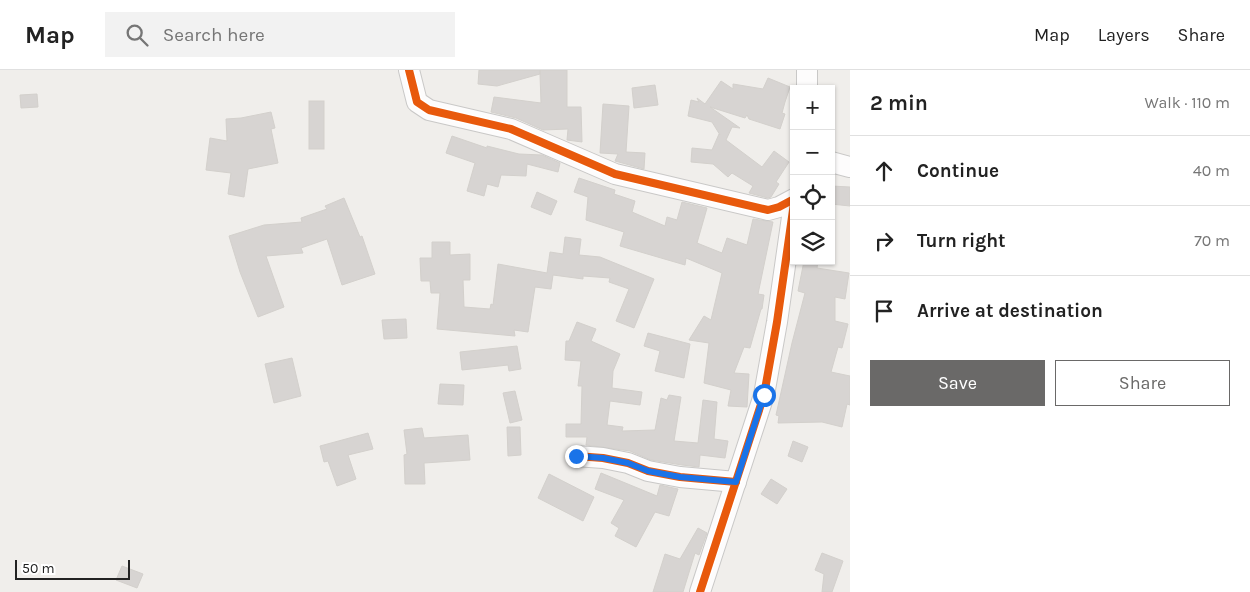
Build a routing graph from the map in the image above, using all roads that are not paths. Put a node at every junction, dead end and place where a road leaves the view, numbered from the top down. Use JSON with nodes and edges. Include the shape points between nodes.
{"nodes":[{"id":1,"x":409,"y":70,"type":"edge"},
{"id":2,"x":807,"y":70,"type":"edge"},
{"id":3,"x":807,"y":85,"type":"edge"},
{"id":4,"x":835,"y":163,"type":"edge"},
{"id":5,"x":850,"y":167,"type":"edge"},
{"id":6,"x":790,"y":201,"type":"edge"},
{"id":7,"x":792,"y":220,"type":"edge"},
{"id":8,"x":576,"y":456,"type":"dead end"},
{"id":9,"x":736,"y":482,"type":"junction"},
{"id":10,"x":700,"y":592,"type":"edge"}],
"edges":[{"from":1,"to":6,"type":"street","via":[[417,102],[429,110],[511,129],[615,174],[768,210]]},
{"from":2,"to":3,"type":"street"},
{"from":4,"to":5,"type":"street"},
{"from":7,"to":9,"type":"street","via":[[764,395]]},
{"from":8,"to":9,"type":"street","via":[[628,463],[648,471],[680,477]]},
{"from":9,"to":10,"type":"street"}]}
